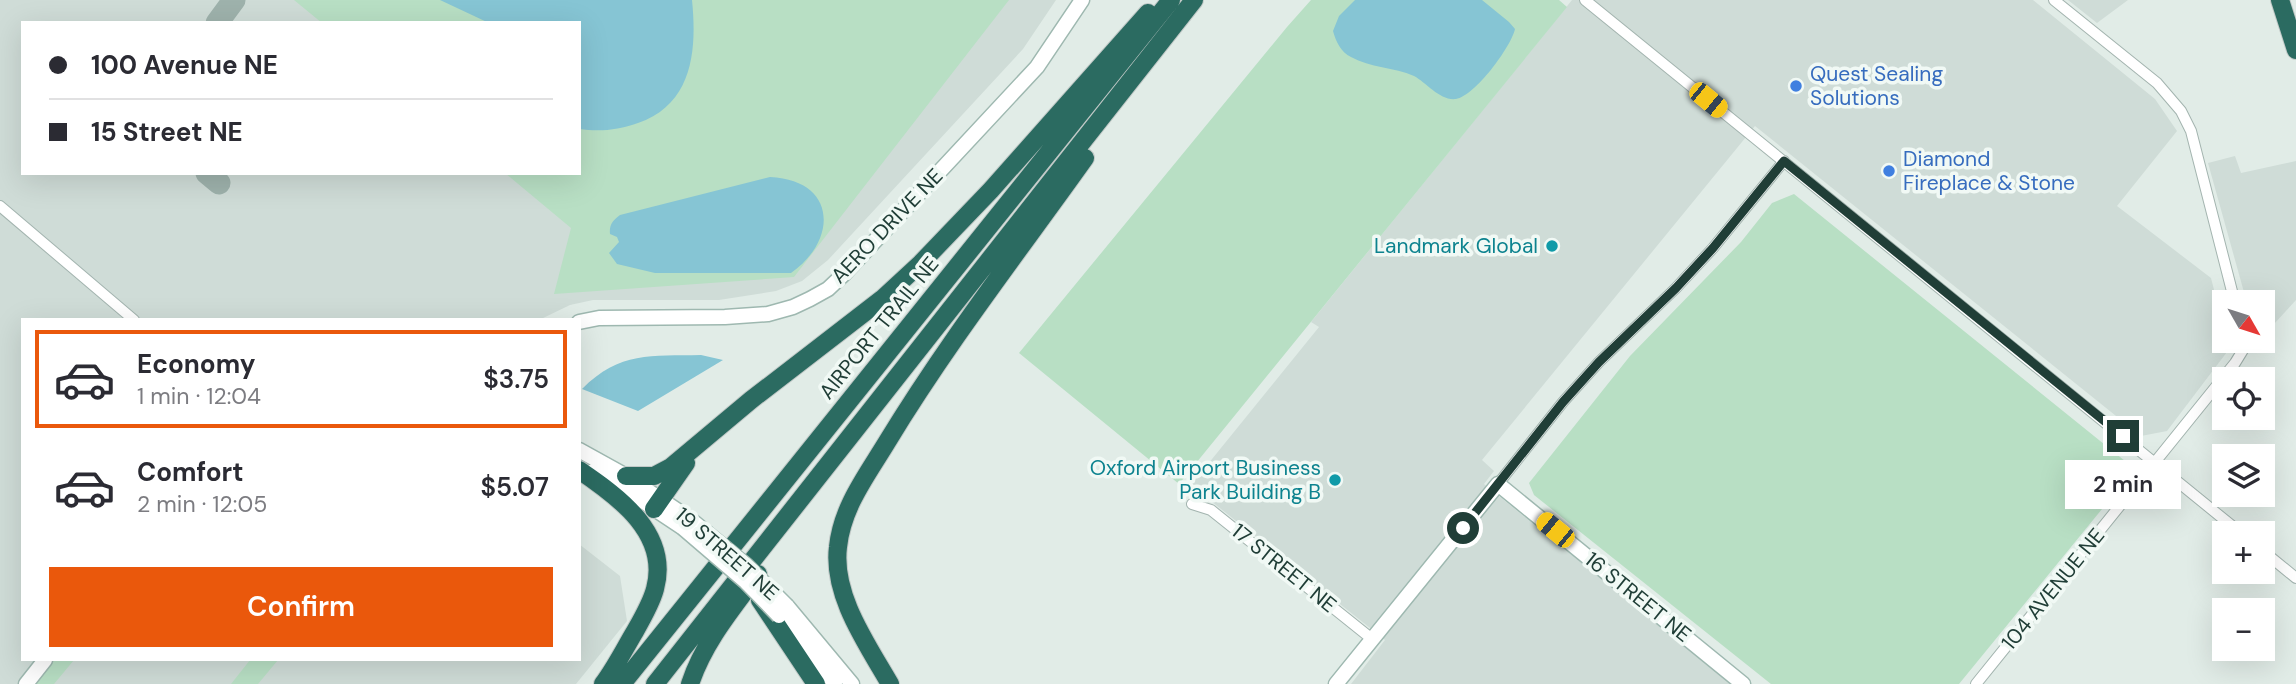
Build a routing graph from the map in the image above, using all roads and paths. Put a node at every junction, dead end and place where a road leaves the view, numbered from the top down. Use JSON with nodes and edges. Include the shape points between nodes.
{"nodes":[{"id":1,"x":1082,"y":0,"type":"edge"},
{"id":2,"x":1160,"y":0,"type":"edge"},
{"id":3,"x":1171,"y":0,"type":"edge"},
{"id":4,"x":1196,"y":0,"type":"edge"},
{"id":5,"x":1585,"y":0,"type":"edge"},
{"id":6,"x":2054,"y":0,"type":"edge"},
{"id":7,"x":2280,"y":0,"type":"edge"},
{"id":8,"x":2293,"y":0,"type":"edge"},
{"id":9,"x":2296,"y":11,"type":"edge"},
{"id":10,"x":2296,"y":50,"type":"edge"},
{"id":11,"x":1784,"y":161,"type":"junction"},
{"id":12,"x":0,"y":206,"type":"edge"},
{"id":13,"x":2232,"y":290,"type":"edge"},
{"id":14,"x":132,"y":318,"type":"edge"},
{"id":15,"x":581,"y":322,"type":"edge"},
{"id":16,"x":2241,"y":354,"type":"edge"},
{"id":17,"x":890,"y":389,"type":"junction"},
{"id":18,"x":707,"y":438,"type":"junction"},
{"id":19,"x":581,"y":451,"type":"edge"},
{"id":20,"x":2155,"y":462,"type":"junction"},
{"id":21,"x":581,"y":465,"type":"edge"},
{"id":22,"x":581,"y":471,"type":"edge"},
{"id":23,"x":626,"y":476,"type":"junction"},
{"id":24,"x":1498,"y":484,"type":"junction"},
{"id":25,"x":1192,"y":503,"type":"dead end"},
{"id":26,"x":658,"y":504,"type":"junction"},
{"id":27,"x":2226,"y":521,"type":"edge"},
{"id":28,"x":686,"y":524,"type":"junction"},
{"id":29,"x":2275,"y":561,"type":"edge"},
{"id":30,"x":2296,"y":578,"type":"edge"},
{"id":31,"x":753,"y":589,"type":"joint"},
{"id":32,"x":780,"y":615,"type":"junction"},
{"id":33,"x":1372,"y":639,"type":"junction"},
{"id":34,"x":44,"y":661,"type":"edge"},
{"id":35,"x":26,"y":684,"type":"edge"},
{"id":36,"x":603,"y":684,"type":"edge"},
{"id":37,"x":622,"y":684,"type":"edge"},
{"id":38,"x":655,"y":684,"type":"edge"},
{"id":39,"x":690,"y":684,"type":"edge"},
{"id":40,"x":816,"y":684,"type":"edge"},
{"id":41,"x":835,"y":684,"type":"edge"},
{"id":42,"x":852,"y":684,"type":"edge"},
{"id":43,"x":890,"y":684,"type":"edge"},
{"id":44,"x":1335,"y":684,"type":"edge"},
{"id":45,"x":1744,"y":684,"type":"edge"},
{"id":46,"x":1976,"y":684,"type":"edge"}],
"edges":[{"from":1,"to":15,"type":"street","name":"AERO DRIVE NE","via":[[1037,67],[828,289],[793,307],[749,317]]},
{"from":2,"to":18,"type":"highway","via":[[921,263]]},
{"from":3,"to":37,"type":"highway","name":"AIRPORT TRAIL NE"},
{"from":4,"to":17,"type":"highway"},
{"from":4,"to":43,"type":"highway","via":[[931,373],[855,493],[837,548],[842,589]]},
{"from":5,"to":11,"type":"street"},
{"from":6,"to":13,"type":"street","via":[[2157,83],[2181,111],[2191,131]]},
{"from":7,"to":10,"type":"highway"},
{"from":8,"to":9,"type":"highway"},
{"from":11,"to":20,"type":"street"},
{"from":11,"to":24,"type":"street","via":[[1713,248],[1563,402]]},
{"from":12,"to":14,"type":"street"},
{"from":16,"to":20,"type":"street","name":"104 AVENUE NE"},
{"from":17,"to":38,"type":"highway"},
{"from":17,"to":39,"type":"highway","via":[[843,463],[720,624]]},
{"from":18,"to":23,"type":"highway","via":[[654,476]]},
{"from":18,"to":26,"type":"highway"},
{"from":19,"to":23,"type":"street","name":"19 STREET NE"},
{"from":20,"to":27,"type":"street"},
{"from":20,"to":46,"type":"street","name":"104 AVENUE NE"},
{"from":21,"to":26,"type":"street","name":"19 STREET NE"},
{"from":22,"to":36,"type":"highway","via":[[635,515],[658,557],[650,603]]},
{"from":23,"to":26,"type":"street","name":"19 STREET NE"},
{"from":24,"to":33,"type":"street"},
{"from":24,"to":45,"type":"street","name":"16 STREET NE"},
{"from":25,"to":33,"type":"street","name":"17 STREET NE","via":[[1211,510]]},
{"from":26,"to":28,"type":"street","name":"19 STREET NE"},
{"from":28,"to":31,"type":"street","name":"19 STREET NE","bridge":true},
{"from":28,"to":32,"type":"street","name":"19 STREET NE","bridge":true,"via":[[746,565]]},
{"from":29,"to":30,"type":"street"},
{"from":31,"to":32,"type":"highway","bridge":true},
{"from":32,"to":40,"type":"highway"},
{"from":32,"to":41,"type":"street","name":"19 STREET NE"},
{"from":32,"to":42,"type":"street","name":"19 STREET NE"},
{"from":33,"to":44,"type":"street"},
{"from":34,"to":35,"type":"street"}]}
